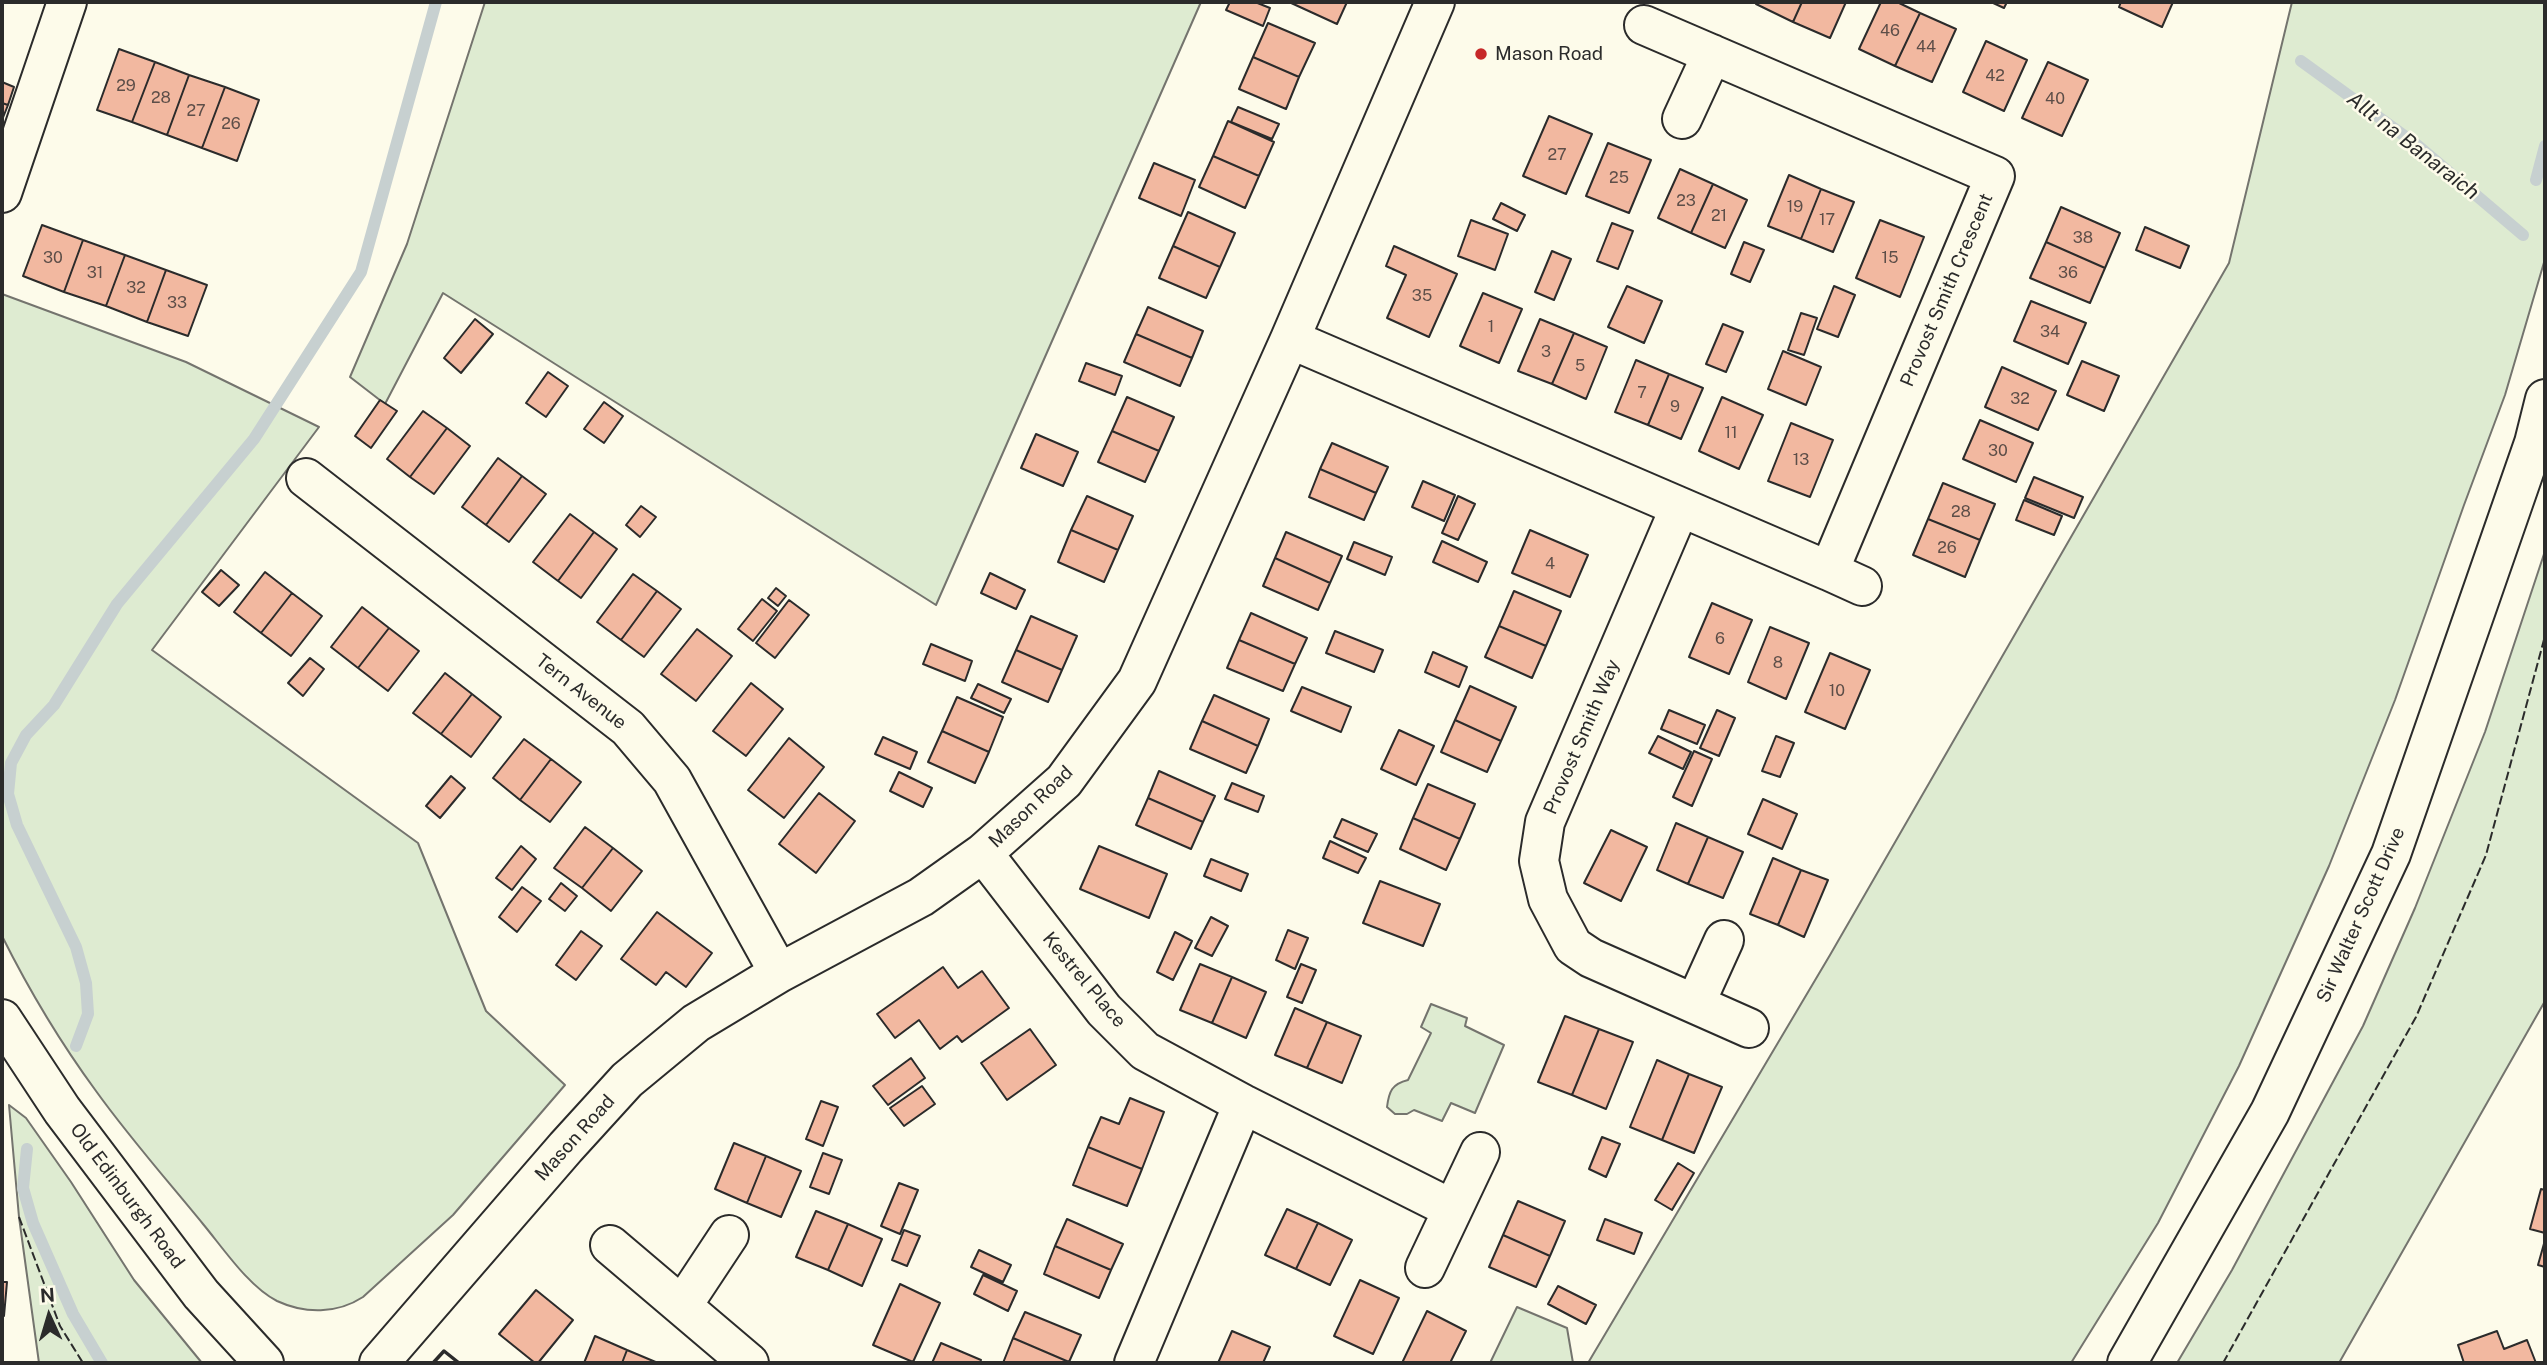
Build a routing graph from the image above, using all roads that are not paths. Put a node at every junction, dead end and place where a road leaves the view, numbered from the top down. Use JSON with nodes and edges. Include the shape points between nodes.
{"nodes":[{"id":1,"x":67,"y":2,"type":"edge"},
{"id":2,"x":1435,"y":2,"type":"edge"},
{"id":3,"x":1644,"y":25,"type":"dead end"},
{"id":4,"x":1712,"y":54,"type":"junction"},
{"id":5,"x":1682,"y":119,"type":"dead end"},
{"id":6,"x":2,"y":193,"type":"edge"},
{"id":7,"x":1290,"y":339,"type":"junction"},
{"id":8,"x":2545,"y":399,"type":"edge"},
{"id":9,"x":306,"y":478,"type":"dead end"},
{"id":10,"x":1680,"y":507,"type":"junction"},
{"id":11,"x":983,"y":853,"type":"junction"},
{"id":12,"x":1724,"y":940,"type":"dead end"},
{"id":13,"x":779,"y":972,"type":"junction"},
{"id":14,"x":1695,"y":1004,"type":"junction"},
{"id":15,"x":2,"y":1019,"type":"edge"},
{"id":16,"x":1749,"y":1028,"type":"dead end"},
{"id":17,"x":1243,"y":1104,"type":"junction"},
{"id":18,"x":1480,"y":1152,"type":"dead end"},
{"id":19,"x":1452,"y":1209,"type":"junction"},
{"id":20,"x":729,"y":1235,"type":"dead end"},
{"id":21,"x":610,"y":1245,"type":"dead end"},
{"id":22,"x":1425,"y":1268,"type":"dead end"},
{"id":23,"x":682,"y":1306,"type":"junction"},
{"id":24,"x":264,"y":1363,"type":"edge"},
{"id":25,"x":379,"y":1363,"type":"edge"},
{"id":26,"x":749,"y":1363,"type":"edge"},
{"id":27,"x":1134,"y":1363,"type":"edge"},
{"id":28,"x":2127,"y":1363,"type":"edge"}],
"edges":[{"from":1,"to":6,"type":"street"},
{"from":2,"to":7,"type":"street","name":"Mason Road"},
{"from":3,"to":4,"type":"street","name":"Provost Smith Crescent"},
{"from":4,"to":5,"type":"street"},
{"from":4,"to":10,"type":"street","name":"Provost Smith Crescent","via":[[1995,176],[1845,579]]},
{"from":7,"to":10,"type":"street","name":"Provost Smith Crescent"},
{"from":7,"to":11,"type":"street","name":"Mason Road","via":[[1137,681],[1064,781]]},
{"from":8,"to":28,"type":"street","name":"Sir Walter Scott Drive","via":[[2391,854],[2270,1112]]},
{"from":9,"to":13,"type":"street","name":"Tern Avenue","via":[[628,728],[672,779]]},
{"from":10,"to":14,"type":"street","name":"Provost Smith Way","via":[[1545,822],[1539,861],[1548,899],[1573,946]]},
{"from":11,"to":13,"type":"street","name":"Mason Road","via":[[921,897]]},
{"from":11,"to":17,"type":"street","name":"Kestrel Place","via":[[1104,1010],[1146,1051]]},
{"from":12,"to":14,"type":"street"},
{"from":13,"to":25,"type":"street","name":"Mason Road","via":[[696,1023],[627,1080]]},
{"from":14,"to":16,"type":"street","name":"Provost Smith Way"},
{"from":15,"to":24,"type":"street","name":"Old Edinburgh Road","via":[[62,1110],[201,1294]]},
{"from":17,"to":19,"type":"street","name":"Kestrel Place"},
{"from":17,"to":27,"type":"street"},
{"from":18,"to":19,"type":"street"},
{"from":19,"to":22,"type":"street"},
{"from":20,"to":23,"type":"street"},
{"from":21,"to":23,"type":"street"},
{"from":23,"to":26,"type":"street"}]}
